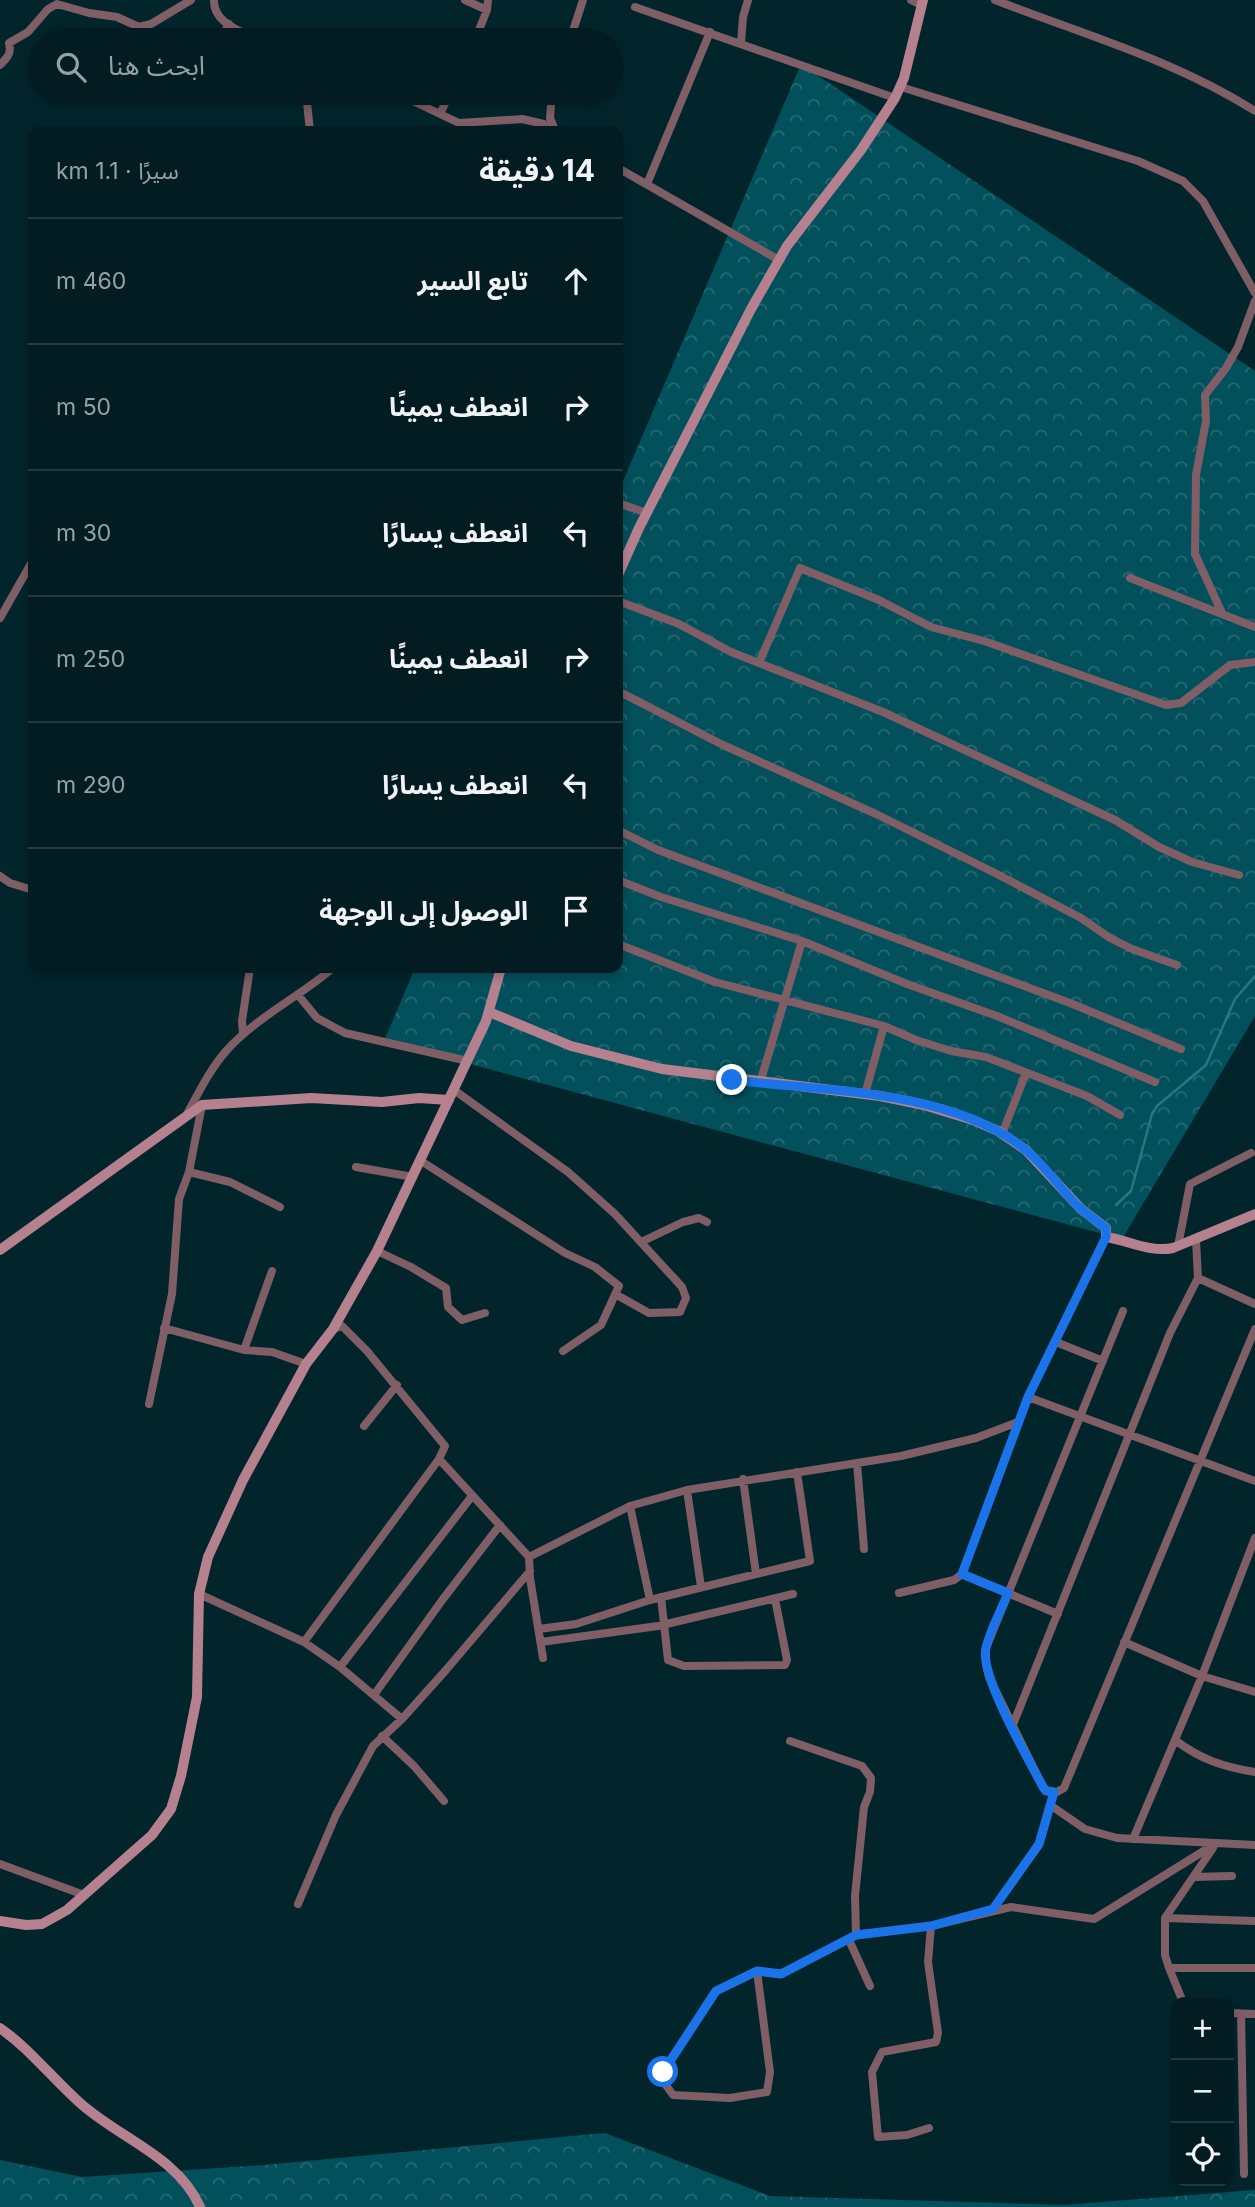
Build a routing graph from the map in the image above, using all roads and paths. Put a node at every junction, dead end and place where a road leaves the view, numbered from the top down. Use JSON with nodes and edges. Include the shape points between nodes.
{"nodes":[{"id":1,"x":191,"y":0,"type":"edge"},
{"id":2,"x":214,"y":0,"type":"edge"},
{"id":3,"x":465,"y":0,"type":"edge"},
{"id":4,"x":488,"y":0,"type":"edge"},
{"id":5,"x":583,"y":0,"type":"edge"},
{"id":6,"x":748,"y":0,"type":"edge"},
{"id":7,"x":995,"y":0,"type":"edge"},
{"id":8,"x":919,"y":2,"type":"edge"},
{"id":9,"x":635,"y":7,"type":"dead end"},
{"id":10,"x":487,"y":10,"type":"junction"},
{"id":11,"x":229,"y":24,"type":"junction"},
{"id":12,"x":31,"y":28,"type":"edge"},
{"id":13,"x":227,"y":28,"type":"edge"},
{"id":14,"x":236,"y":28,"type":"edge"},
{"id":15,"x":480,"y":28,"type":"edge"},
{"id":16,"x":574,"y":28,"type":"edge"},
{"id":17,"x":28,"y":32,"type":"edge"},
{"id":18,"x":710,"y":32,"type":"junction"},
{"id":19,"x":0,"y":37,"type":"edge"},
{"id":20,"x":741,"y":43,"type":"junction"},
{"id":21,"x":10,"y":46,"type":"junction"},
{"id":22,"x":0,"y":65,"type":"edge"},
{"id":23,"x":901,"y":87,"type":"junction"},
{"id":24,"x":895,"y":98,"type":"junction"},
{"id":25,"x":307,"y":105,"type":"edge"},
{"id":26,"x":421,"y":105,"type":"edge"},
{"id":27,"x":444,"y":105,"type":"edge"},
{"id":28,"x":551,"y":105,"type":"edge"},
{"id":29,"x":1255,"y":111,"type":"edge"},
{"id":30,"x":440,"y":114,"type":"junction"},
{"id":31,"x":309,"y":126,"type":"edge"},
{"id":32,"x":547,"y":126,"type":"edge"},
{"id":33,"x":553,"y":126,"type":"edge"},
{"id":34,"x":623,"y":171,"type":"edge"},
{"id":35,"x":647,"y":184,"type":"junction"},
{"id":36,"x":779,"y":260,"type":"junction"},
{"id":37,"x":1255,"y":293,"type":"edge"},
{"id":38,"x":1255,"y":301,"type":"edge"},
{"id":39,"x":623,"y":505,"type":"edge"},
{"id":40,"x":647,"y":513,"type":"junction"},
{"id":41,"x":623,"y":564,"type":"edge"},
{"id":42,"x":28,"y":569,"type":"edge"},
{"id":43,"x":1130,"y":578,"type":"dead end"},
{"id":44,"x":623,"y":603,"type":"edge"},
{"id":45,"x":1222,"y":613,"type":"junction"},
{"id":46,"x":0,"y":618,"type":"edge"},
{"id":47,"x":1255,"y":627,"type":"edge"},
{"id":48,"x":1255,"y":662,"type":"edge"},
{"id":49,"x":759,"y":663,"type":"junction"},
{"id":50,"x":623,"y":694,"type":"edge"},
{"id":51,"x":623,"y":832,"type":"edge"},
{"id":52,"x":1239,"y":875,"type":"dead end"},
{"id":53,"x":0,"y":876,"type":"edge"},
{"id":54,"x":623,"y":882,"type":"edge"},
{"id":55,"x":28,"y":888,"type":"edge"},
{"id":56,"x":802,"y":941,"type":"junction"},
{"id":57,"x":623,"y":946,"type":"edge"},
{"id":58,"x":1177,"y":965,"type":"dead end"},
{"id":59,"x":249,"y":973,"type":"edge"},
{"id":60,"x":327,"y":973,"type":"edge"},
{"id":61,"x":500,"y":973,"type":"edge"},
{"id":62,"x":298,"y":995,"type":"junction"},
{"id":63,"x":783,"y":1001,"type":"junction"},
{"id":64,"x":489,"y":1012,"type":"junction"},
{"id":65,"x":884,"y":1026,"type":"junction"},
{"id":66,"x":243,"y":1034,"type":"junction"},
{"id":67,"x":1181,"y":1049,"type":"dead end"},
{"id":68,"x":468,"y":1061,"type":"junction"},
{"id":69,"x":1026,"y":1073,"type":"junction"},
{"id":70,"x":1155,"y":1082,"type":"dead end"},
{"id":71,"x":760,"y":1083,"type":"junction"},
{"id":72,"x":865,"y":1094,"type":"junction"},
{"id":73,"x":452,"y":1095,"type":"junction"},
{"id":74,"x":202,"y":1105,"type":"junction"},
{"id":75,"x":186,"y":1115,"type":"junction"},
{"id":76,"x":1120,"y":1115,"type":"dead end"},
{"id":77,"x":1002,"y":1134,"type":"junction"},
{"id":78,"x":1251,"y":1153,"type":"dead end"},
{"id":79,"x":421,"y":1161,"type":"junction"},
{"id":80,"x":356,"y":1167,"type":"dead end"},
{"id":81,"x":189,"y":1171,"type":"junction"},
{"id":82,"x":413,"y":1177,"type":"junction"},
{"id":83,"x":280,"y":1207,"type":"dead end"},
{"id":84,"x":1255,"y":1214,"type":"edge"},
{"id":85,"x":707,"y":1222,"type":"dead end"},
{"id":86,"x":1106,"y":1237,"type":"junction"},
{"id":87,"x":1196,"y":1240,"type":"junction"},
{"id":88,"x":641,"y":1242,"type":"junction"},
{"id":89,"x":1178,"y":1246,"type":"junction"},
{"id":90,"x":0,"y":1250,"type":"edge"},
{"id":91,"x":377,"y":1251,"type":"junction"},
{"id":92,"x":272,"y":1271,"type":"dead end"},
{"id":93,"x":1198,"y":1278,"type":"junction"},
{"id":94,"x":615,"y":1294,"type":"junction"},
{"id":95,"x":1255,"y":1304,"type":"edge"},
{"id":96,"x":1123,"y":1311,"type":"dead end"},
{"id":97,"x":485,"y":1313,"type":"dead end"},
{"id":98,"x":163,"y":1328,"type":"junction"},
{"id":99,"x":332,"y":1329,"type":"junction"},
{"id":100,"x":1255,"y":1329,"type":"edge"},
{"id":101,"x":1056,"y":1342,"type":"junction"},
{"id":102,"x":1252,"y":1345,"type":"edge"},
{"id":103,"x":244,"y":1350,"type":"junction"},
{"id":104,"x":563,"y":1352,"type":"dead end"},
{"id":105,"x":1103,"y":1362,"type":"junction"},
{"id":106,"x":306,"y":1364,"type":"junction"},
{"id":107,"x":397,"y":1385,"type":"junction"},
{"id":108,"x":1028,"y":1397,"type":"junction"},
{"id":109,"x":149,"y":1404,"type":"dead end"},
{"id":110,"x":1081,"y":1416,"type":"junction"},
{"id":111,"x":1018,"y":1422,"type":"junction"},
{"id":112,"x":364,"y":1426,"type":"dead end"},
{"id":113,"x":1130,"y":1433,"type":"junction"},
{"id":114,"x":439,"y":1459,"type":"junction"},
{"id":115,"x":1199,"y":1459,"type":"junction"},
{"id":116,"x":857,"y":1463,"type":"junction"},
{"id":117,"x":797,"y":1472,"type":"junction"},
{"id":118,"x":743,"y":1479,"type":"junction"},
{"id":119,"x":1255,"y":1481,"type":"edge"},
{"id":120,"x":687,"y":1490,"type":"junction"},
{"id":121,"x":472,"y":1496,"type":"junction"},
{"id":122,"x":630,"y":1506,"type":"junction"},
{"id":123,"x":499,"y":1525,"type":"junction"},
{"id":124,"x":1255,"y":1538,"type":"edge"},
{"id":125,"x":864,"y":1549,"type":"dead end"},
{"id":126,"x":529,"y":1557,"type":"junction"},
{"id":127,"x":530,"y":1571,"type":"junction"},
{"id":128,"x":756,"y":1574,"type":"junction"},
{"id":129,"x":962,"y":1574,"type":"junction"},
{"id":130,"x":701,"y":1587,"type":"junction"},
{"id":131,"x":899,"y":1593,"type":"dead end"},
{"id":132,"x":1008,"y":1593,"type":"junction"},
{"id":133,"x":199,"y":1594,"type":"junction"},
{"id":134,"x":793,"y":1594,"type":"dead end"},
{"id":135,"x":661,"y":1597,"type":"junction"},
{"id":136,"x":775,"y":1599,"type":"junction"},
{"id":137,"x":650,"y":1600,"type":"junction"},
{"id":138,"x":1058,"y":1614,"type":"junction"},
{"id":139,"x":663,"y":1625,"type":"junction"},
{"id":140,"x":538,"y":1629,"type":"junction"},
{"id":141,"x":304,"y":1642,"type":"junction"},
{"id":142,"x":541,"y":1642,"type":"junction"},
{"id":143,"x":1124,"y":1642,"type":"junction"},
{"id":144,"x":543,"y":1658,"type":"dead end"},
{"id":145,"x":340,"y":1667,"type":"junction"},
{"id":146,"x":1202,"y":1676,"type":"junction"},
{"id":147,"x":1255,"y":1692,"type":"edge"},
{"id":148,"x":374,"y":1695,"type":"junction"},
{"id":149,"x":402,"y":1719,"type":"junction"},
{"id":150,"x":1012,"y":1727,"type":"junction"},
{"id":151,"x":382,"y":1735,"type":"junction"},
{"id":152,"x":1175,"y":1740,"type":"junction"},
{"id":153,"x":790,"y":1741,"type":"dead end"},
{"id":154,"x":1255,"y":1772,"type":"edge"},
{"id":155,"x":1054,"y":1792,"type":"junction"},
{"id":156,"x":444,"y":1801,"type":"dead end"},
{"id":157,"x":1050,"y":1805,"type":"junction"},
{"id":158,"x":1133,"y":1839,"type":"junction"},
{"id":159,"x":1215,"y":1844,"type":"junction"},
{"id":160,"x":1255,"y":1845,"type":"edge"},
{"id":161,"x":0,"y":1864,"type":"edge"},
{"id":162,"x":1232,"y":1875,"type":"dead end"},
{"id":163,"x":1194,"y":1877,"type":"junction"},
{"id":164,"x":84,"y":1895,"type":"junction"},
{"id":165,"x":298,"y":1904,"type":"dead end"},
{"id":166,"x":993,"y":1909,"type":"junction"},
{"id":167,"x":1165,"y":1918,"type":"junction"},
{"id":168,"x":0,"y":1921,"type":"edge"},
{"id":169,"x":1255,"y":1921,"type":"edge"},
{"id":170,"x":931,"y":1926,"type":"junction"},
{"id":171,"x":853,"y":1937,"type":"junction"},
{"id":172,"x":1169,"y":1968,"type":"junction"},
{"id":173,"x":1255,"y":1968,"type":"edge"},
{"id":174,"x":757,"y":1971,"type":"junction"},
{"id":175,"x":870,"y":1986,"type":"dead end"},
{"id":176,"x":1181,"y":1997,"type":"edge"},
{"id":177,"x":1234,"y":2013,"type":"edge"},
{"id":178,"x":1241,"y":2014,"type":"junction"},
{"id":179,"x":1255,"y":2014,"type":"edge"},
{"id":180,"x":0,"y":2028,"type":"edge"},
{"id":181,"x":929,"y":2128,"type":"dead end"},
{"id":182,"x":1244,"y":2174,"type":"dead end"},
{"id":183,"x":200,"y":2207,"type":"edge"}],
"edges":[{"from":1,"to":12,"type":"street","via":[[139,27],[117,17],[57,4]]},
{"from":2,"to":11,"type":"street","via":[[218,16]]},
{"from":3,"to":10,"type":"street"},
{"from":4,"to":10,"type":"street"},
{"from":5,"to":16,"type":"street"},
{"from":6,"to":20,"type":"street"},
{"from":7,"to":29,"type":"street","via":[[1168,66]]},
{"from":8,"to":23,"type":"main road"},
{"from":9,"to":18,"type":"street"},
{"from":10,"to":15,"type":"street"},
{"from":11,"to":13,"type":"street"},
{"from":11,"to":14,"type":"street"},
{"from":17,"to":21,"type":"street"},
{"from":18,"to":20,"type":"street"},
{"from":18,"to":35,"type":"street"},
{"from":19,"to":21,"type":"street"},
{"from":20,"to":24,"type":"street"},
{"from":21,"to":22,"type":"street","via":[[8,58]]},
{"from":23,"to":24,"type":"main road"},
{"from":23,"to":37,"type":"street","via":[[1138,161],[1183,181],[1203,201]]},
{"from":24,"to":36,"type":"main road"},
{"from":25,"to":31,"type":"street"},
{"from":26,"to":30,"type":"street"},
{"from":27,"to":30,"type":"street"},
{"from":28,"to":33,"type":"street"},
{"from":30,"to":32,"type":"street","via":[[459,122],[506,118]]},
{"from":34,"to":35,"type":"street"},
{"from":35,"to":36,"type":"street"},
{"from":36,"to":40,"type":"main road"},
{"from":38,"to":45,"type":"street","via":[[1238,347],[1205,395],[1206,421],[1196,475],[1195,554]]},
{"from":39,"to":40,"type":"street"},
{"from":40,"to":41,"type":"main road"},
{"from":42,"to":46,"type":"street"},
{"from":43,"to":45,"type":"street"},
{"from":44,"to":49,"type":"street"},
{"from":45,"to":47,"type":"street"},
{"from":48,"to":49,"type":"street","via":[[1230,665],[1181,702],[1166,705],[931,627],[800,568]]},
{"from":49,"to":52,"type":"street","via":[[883,712],[1115,820],[1192,862]]},
{"from":50,"to":58,"type":"street","via":[[993,872],[1132,949]]},
{"from":51,"to":67,"type":"street","via":[[658,850],[1070,1003]]},
{"from":53,"to":55,"type":"street"},
{"from":54,"to":56,"type":"street"},
{"from":56,"to":63,"type":"street"},
{"from":56,"to":70,"type":"street"},
{"from":57,"to":63,"type":"street","via":[[682,971]]},
{"from":59,"to":66,"type":"street"},
{"from":60,"to":62,"type":"street"},
{"from":61,"to":64,"type":"main road"},
{"from":62,"to":66,"type":"street"},
{"from":62,"to":68,"type":"street","via":[[317,1018],[345,1033]]},
{"from":63,"to":65,"type":"street"},
{"from":63,"to":71,"type":"street"},
{"from":64,"to":68,"type":"main road"},
{"from":64,"to":71,"type":"main road","via":[[590,1052],[662,1069]]},
{"from":65,"to":69,"type":"street"},
{"from":65,"to":72,"type":"street"},
{"from":66,"to":75,"type":"street","via":[[214,1066]]},
{"from":68,"to":73,"type":"main road"},
{"from":69,"to":76,"type":"street","via":[[1087,1096]]},
{"from":69,"to":77,"type":"street"},
{"from":71,"to":72,"type":"main road"},
{"from":72,"to":77,"type":"main road","via":[[924,1105]]},
{"from":73,"to":74,"type":"main road","via":[[382,1102],[311,1098]]},
{"from":73,"to":79,"type":"main road"},
{"from":73,"to":88,"type":"street","via":[[568,1171]]},
{"from":74,"to":75,"type":"main road"},
{"from":74,"to":81,"type":"street"},
{"from":75,"to":90,"type":"main road"},
{"from":77,"to":86,"type":"main road","via":[[1026,1150],[1081,1209],[1106,1228]]},
{"from":78,"to":89,"type":"street","via":[[1190,1184]]},
{"from":79,"to":82,"type":"main road"},
{"from":79,"to":94,"type":"street","via":[[565,1253],[595,1267],[619,1286]]},
{"from":80,"to":82,"type":"street"},
{"from":81,"to":83,"type":"street","via":[[230,1182]]},
{"from":81,"to":98,"type":"street","via":[[179,1199],[172,1294]]},
{"from":82,"to":91,"type":"main road"},
{"from":84,"to":87,"type":"main road"},
{"from":85,"to":88,"type":"street","via":[[699,1218],[683,1222]]},
{"from":86,"to":89,"type":"main road","via":[[1155,1249]]},
{"from":86,"to":101,"type":"street"},
{"from":87,"to":89,"type":"main road"},
{"from":87,"to":93,"type":"street"},
{"from":88,"to":94,"type":"street","via":[[682,1287],[686,1298],[680,1312],[649,1313]]},
{"from":91,"to":97,"type":"street","via":[[446,1288],[448,1307],[462,1320]]},
{"from":91,"to":99,"type":"main road"},
{"from":92,"to":103,"type":"street"},
{"from":93,"to":95,"type":"street"},
{"from":93,"to":113,"type":"street","via":[[1170,1333]]},
{"from":94,"to":104,"type":"street","via":[[601,1325]]},
{"from":96,"to":105,"type":"street"},
{"from":98,"to":103,"type":"street"},
{"from":98,"to":109,"type":"street"},
{"from":99,"to":106,"type":"main road"},
{"from":99,"to":107,"type":"street","via":[[342,1326]]},
{"from":100,"to":102,"type":"street"},
{"from":101,"to":105,"type":"street"},
{"from":101,"to":108,"type":"street"},
{"from":102,"to":115,"type":"street"},
{"from":103,"to":106,"type":"street","via":[[272,1352]]},
{"from":105,"to":110,"type":"street"},
{"from":106,"to":133,"type":"main road","via":[[243,1479],[208,1557]]},
{"from":107,"to":112,"type":"street"},
{"from":107,"to":114,"type":"street","via":[[445,1446]]},
{"from":108,"to":110,"type":"street"},
{"from":108,"to":111,"type":"street"},
{"from":110,"to":113,"type":"street"},
{"from":110,"to":132,"type":"street"},
{"from":111,"to":116,"type":"street","via":[[976,1438]]},
{"from":111,"to":129,"type":"street"},
{"from":113,"to":115,"type":"street"},
{"from":113,"to":138,"type":"street"},
{"from":114,"to":121,"type":"street"},
{"from":114,"to":141,"type":"street"},
{"from":115,"to":119,"type":"street"},
{"from":115,"to":143,"type":"street"},
{"from":116,"to":117,"type":"street"},
{"from":116,"to":125,"type":"street"},
{"from":117,"to":118,"type":"street"},
{"from":117,"to":128,"type":"street","via":[[810,1561]]},
{"from":118,"to":120,"type":"street"},
{"from":118,"to":128,"type":"street"},
{"from":120,"to":122,"type":"street"},
{"from":120,"to":130,"type":"street"},
{"from":121,"to":123,"type":"street"},
{"from":121,"to":145,"type":"street"},
{"from":122,"to":126,"type":"street"},
{"from":122,"to":137,"type":"street"},
{"from":123,"to":126,"type":"street"},
{"from":123,"to":148,"type":"street"},
{"from":124,"to":146,"type":"street"},
{"from":126,"to":127,"type":"street"},
{"from":127,"to":140,"type":"street"},
{"from":127,"to":149,"type":"street"},
{"from":128,"to":130,"type":"street"},
{"from":129,"to":131,"type":"street"},
{"from":129,"to":132,"type":"street"},
{"from":130,"to":135,"type":"street"},
{"from":132,"to":138,"type":"street"},
{"from":132,"to":150,"type":"street","via":[[985,1659]]},
{"from":133,"to":141,"type":"street"},
{"from":133,"to":164,"type":"main road","via":[[197,1697],[171,1809],[152,1835]]},
{"from":134,"to":136,"type":"street"},
{"from":135,"to":137,"type":"street"},
{"from":135,"to":139,"type":"street"},
{"from":136,"to":139,"type":"street"},
{"from":136,"to":139,"type":"street","via":[[785,1665],[684,1666],[668,1660]]},
{"from":137,"to":140,"type":"street","via":[[576,1624]]},
{"from":138,"to":150,"type":"street"},
{"from":139,"to":142,"type":"street"},
{"from":140,"to":142,"type":"street"},
{"from":141,"to":145,"type":"street"},
{"from":142,"to":144,"type":"street"},
{"from":143,"to":146,"type":"street"},
{"from":143,"to":155,"type":"street","via":[[1064,1788]]},
{"from":145,"to":148,"type":"street"},
{"from":146,"to":147,"type":"street"},
{"from":146,"to":152,"type":"street"},
{"from":148,"to":149,"type":"street"},
{"from":149,"to":151,"type":"street"},
{"from":150,"to":155,"type":"street","via":[[1043,1787]]},
{"from":151,"to":156,"type":"street"},
{"from":151,"to":165,"type":"street","via":[[336,1815]]},
{"from":152,"to":154,"type":"street","via":[[1212,1762]]},
{"from":152,"to":158,"type":"street"},
{"from":153,"to":171,"type":"street","via":[[862,1766],[871,1777],[864,1807]]},
{"from":155,"to":157,"type":"street"},
{"from":157,"to":158,"type":"street","via":[[1085,1829]]},
{"from":157,"to":166,"type":"street","via":[[1039,1844]]},
{"from":158,"to":159,"type":"street"},
{"from":159,"to":160,"type":"street"},
{"from":159,"to":163,"type":"street"},
{"from":159,"to":166,"type":"street","via":[[1094,1919],[1011,1906]]},
{"from":161,"to":164,"type":"street"},
{"from":162,"to":163,"type":"street"},
{"from":163,"to":167,"type":"street"},
{"from":164,"to":168,"type":"main road","via":[[42,1924]]},
{"from":166,"to":170,"type":"street"},
{"from":167,"to":169,"type":"street"},
{"from":167,"to":172,"type":"street"},
{"from":170,"to":171,"type":"street"},
{"from":170,"to":181,"type":"street","via":[[928,1962],[936,2042],[882,2052],[872,2072],[878,2137]]},
{"from":171,"to":174,"type":"street","via":[[781,1974]]},
{"from":171,"to":175,"type":"street"},
{"from":172,"to":173,"type":"street"},
{"from":172,"to":176,"type":"street"},
{"from":174,"to":174,"type":"street","via":[[770,2072],[767,2092],[730,2098],[673,2095],[663,2081],[663,2072],[716,1991]]},
{"from":177,"to":178,"type":"street"},
{"from":178,"to":179,"type":"street"},
{"from":178,"to":182,"type":"street"},
{"from":180,"to":183,"type":"main road","via":[[106,2125],[157,2156],[185,2180]]}]}
